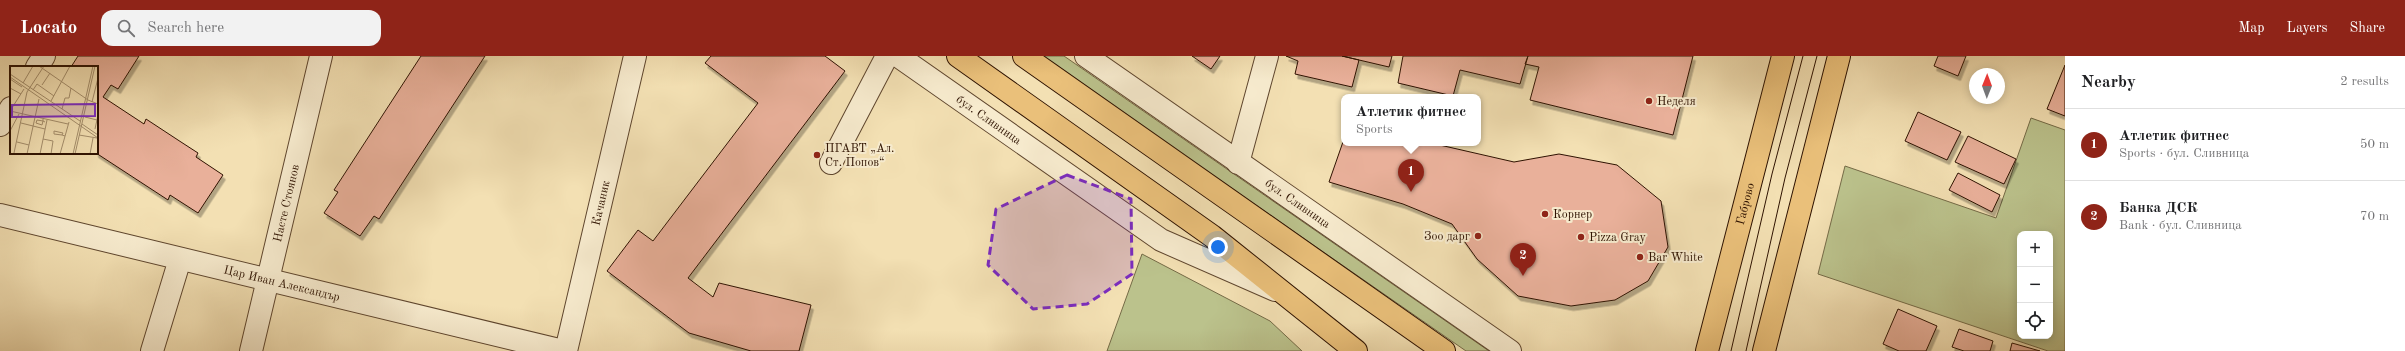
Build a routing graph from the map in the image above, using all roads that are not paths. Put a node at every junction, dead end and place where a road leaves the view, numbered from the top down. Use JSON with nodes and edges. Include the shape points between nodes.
{"nodes":[{"id":1,"x":44,"y":56,"type":"edge"},
{"id":2,"x":321,"y":56,"type":"edge"},
{"id":3,"x":635,"y":56,"type":"edge"},
{"id":4,"x":887,"y":56,"type":"edge"},
{"id":5,"x":898,"y":56,"type":"edge"},
{"id":6,"x":958,"y":56,"type":"edge"},
{"id":7,"x":1024,"y":56,"type":"edge"},
{"id":8,"x":1086,"y":56,"type":"edge"},
{"id":9,"x":1267,"y":56,"type":"edge"},
{"id":10,"x":1783,"y":56,"type":"edge"},
{"id":11,"x":1839,"y":56,"type":"edge"},
{"id":12,"x":38,"y":66,"type":"edge"},
{"id":13,"x":10,"y":110,"type":"edge"},
{"id":14,"x":0,"y":125,"type":"edge"},
{"id":15,"x":1238,"y":163,"type":"junction"},
{"id":16,"x":831,"y":164,"type":"dead end"},
{"id":17,"x":0,"y":215,"type":"edge"},
{"id":18,"x":180,"y":259,"type":"junction"},
{"id":19,"x":268,"y":280,"type":"junction"},
{"id":20,"x":1289,"y":296,"type":"junction"},
{"id":21,"x":152,"y":351,"type":"edge"},
{"id":22,"x":252,"y":351,"type":"edge"},
{"id":23,"x":563,"y":351,"type":"edge"},
{"id":24,"x":566,"y":351,"type":"edge"},
{"id":25,"x":1356,"y":351,"type":"edge"},
{"id":26,"x":1444,"y":351,"type":"edge"},
{"id":27,"x":1510,"y":351,"type":"edge"},
{"id":28,"x":1707,"y":351,"type":"edge"},
{"id":29,"x":1764,"y":351,"type":"edge"}],
"edges":[{"from":1,"to":12,"type":"street"},
{"from":2,"to":19,"type":"street","name":"Насте Стоянов"},
{"from":3,"to":24,"type":"street","name":"Качаник"},
{"from":4,"to":16,"type":"street"},
{"from":5,"to":20,"type":"street","name":"бул. Сливница","via":[[1161,240]]},
{"from":6,"to":20,"type":"main road","name":"бул. Сливница","via":[[1137,181]]},
{"from":7,"to":26,"type":"main road"},
{"from":8,"to":15,"type":"street","name":"бул. Сливница"},
{"from":9,"to":15,"type":"street"},
{"from":10,"to":28,"type":"main road","name":"Габрово"},
{"from":11,"to":29,"type":"main road"},
{"from":13,"to":14,"type":"street"},
{"from":15,"to":27,"type":"street","name":"бул. Сливница"},
{"from":17,"to":18,"type":"street","name":"Цар Иван Александър"},
{"from":18,"to":19,"type":"street","name":"Цар Иван Александър"},
{"from":18,"to":21,"type":"street"},
{"from":19,"to":22,"type":"street","name":"Насте Стоянов"},
{"from":19,"to":23,"type":"street","name":"Цар Иван Александър"},
{"from":20,"to":25,"type":"main road","name":"бул. Сливница"}]}
